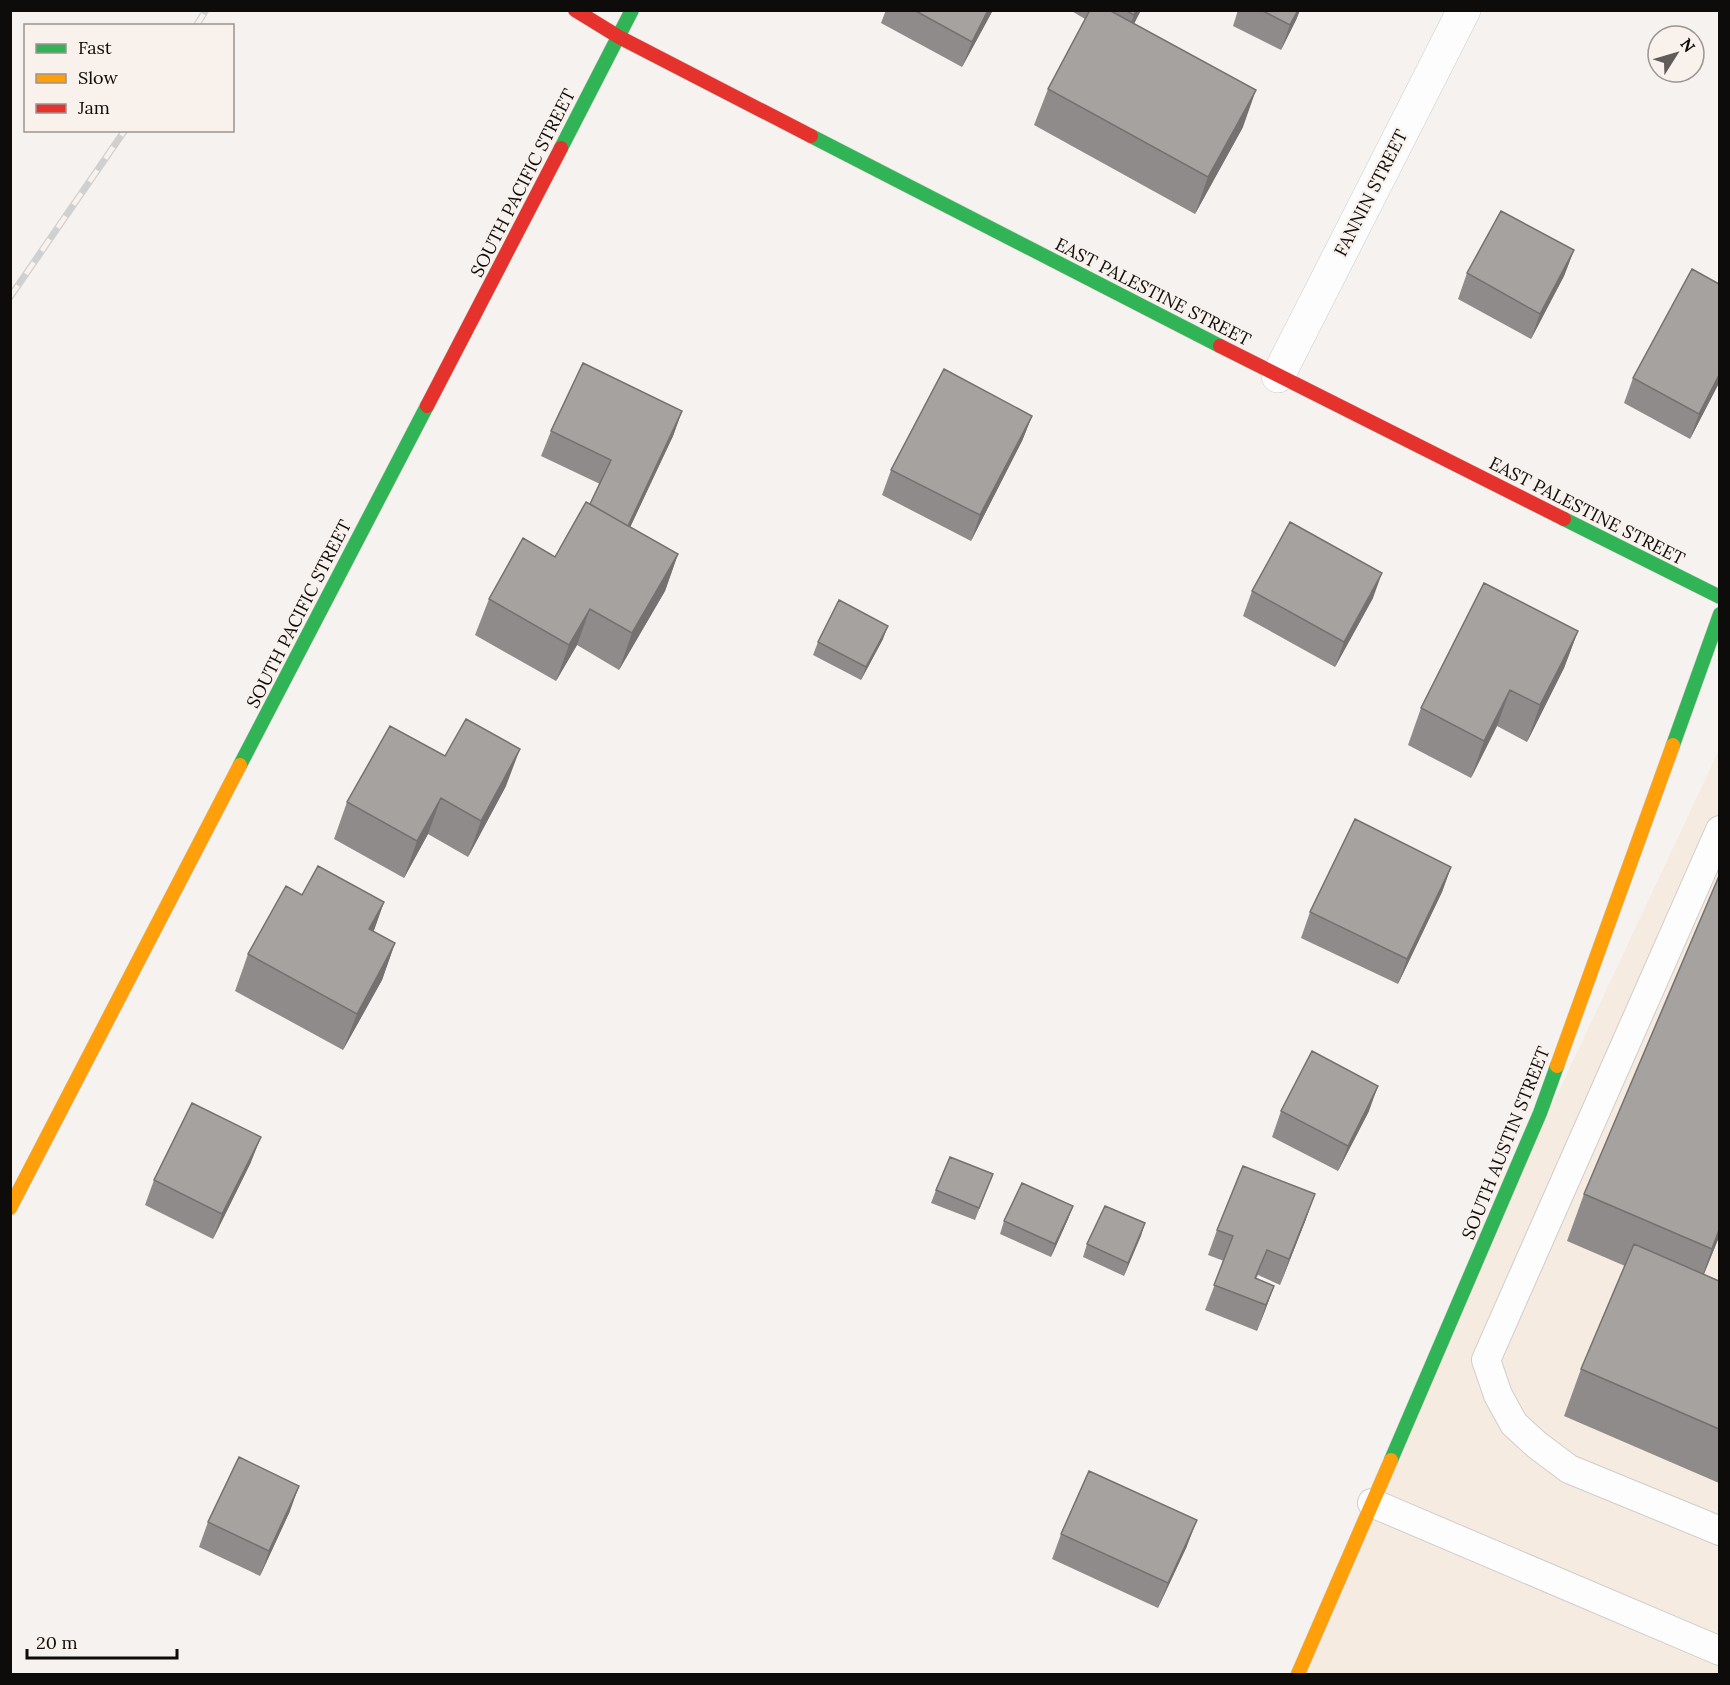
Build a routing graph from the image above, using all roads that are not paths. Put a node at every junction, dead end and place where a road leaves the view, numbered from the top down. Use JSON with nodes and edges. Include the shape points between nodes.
{"nodes":[{"id":1,"x":575,"y":10,"type":"edge"},
{"id":2,"x":632,"y":10,"type":"edge"},
{"id":3,"x":1464,"y":10,"type":"edge"},
{"id":4,"x":619,"y":37,"type":"junction"},
{"id":5,"x":1278,"y":376,"type":"junction"},
{"id":6,"x":1719,"y":597,"type":"edge"},
{"id":7,"x":1719,"y":614,"type":"edge"},
{"id":8,"x":1719,"y":830,"type":"edge"},
{"id":9,"x":10,"y":1208,"type":"edge"},
{"id":10,"x":1372,"y":1503,"type":"junction"},
{"id":11,"x":1719,"y":1531,"type":"edge"},
{"id":12,"x":1719,"y":1651,"type":"edge"},
{"id":13,"x":1298,"y":1674,"type":"edge"}],
"edges":[{"from":1,"to":4,"type":"street","name":"EAST PALESTINE STREET"},
{"from":2,"to":4,"type":"street","name":"SOUTH PACIFIC STREET"},
{"from":3,"to":5,"type":"street","name":"FANNIN STREET"},
{"from":4,"to":5,"type":"street","name":"EAST PALESTINE STREET"},
{"from":4,"to":9,"type":"street","name":"SOUTH PACIFIC STREET"},
{"from":5,"to":6,"type":"street","name":"EAST PALESTINE STREET"},
{"from":7,"to":10,"type":"street","name":"SOUTH AUSTIN STREET","via":[[1540,1113]]},
{"from":8,"to":11,"type":"lane","via":[[1486,1360],[1498,1395],[1514,1424],[1569,1469]]},
{"from":10,"to":12,"type":"lane"},
{"from":10,"to":13,"type":"street","name":"SOUTH AUSTIN STREET"}]}
